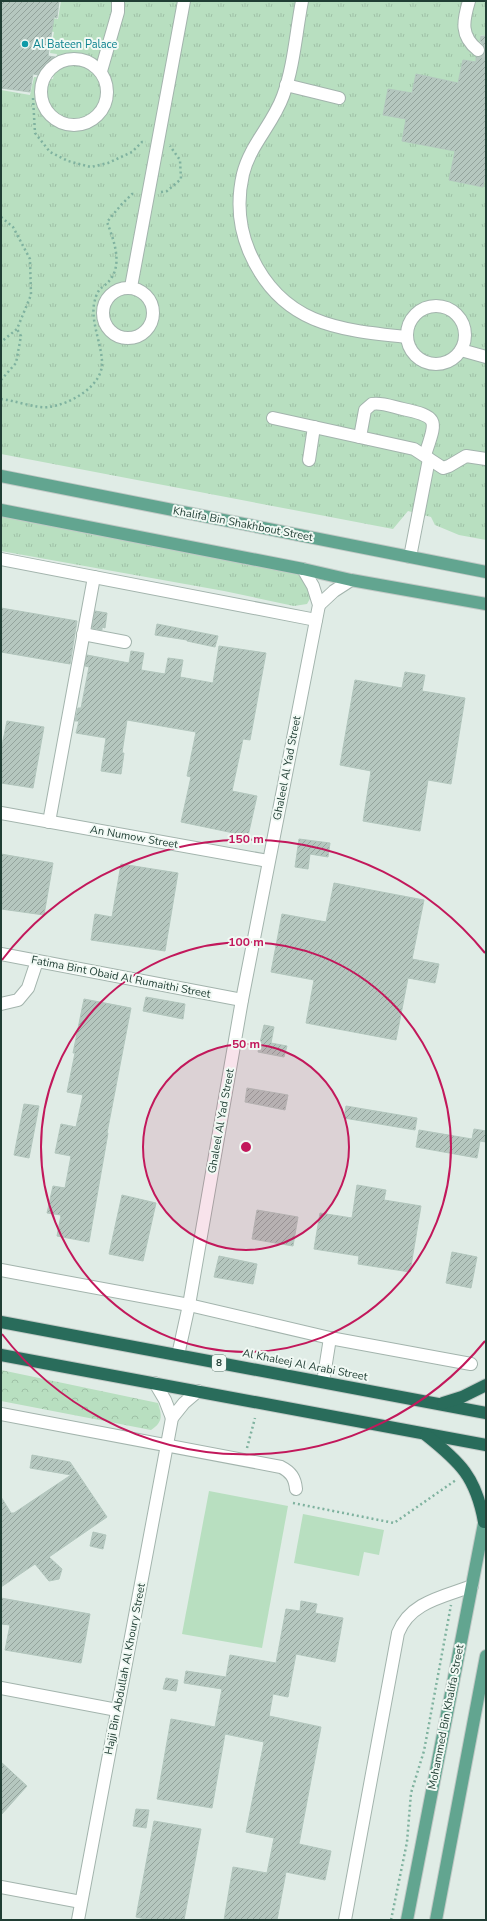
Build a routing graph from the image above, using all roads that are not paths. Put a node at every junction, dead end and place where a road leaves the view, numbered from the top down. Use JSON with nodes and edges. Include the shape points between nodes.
{"nodes":[{"id":1,"x":118,"y":1,"type":"edge"},
{"id":2,"x":184,"y":1,"type":"edge"},
{"id":3,"x":302,"y":1,"type":"edge"},
{"id":4,"x":469,"y":1,"type":"edge"},
{"id":5,"x":478,"y":50,"type":"tunnel mouth"},
{"id":6,"x":101,"y":71,"type":"junction"},
{"id":7,"x":286,"y":85,"type":"junction"},
{"id":8,"x":339,"y":98,"type":"dead end"},
{"id":9,"x":131,"y":287,"type":"junction"},
{"id":10,"x":407,"y":337,"type":"junction"},
{"id":11,"x":461,"y":350,"type":"junction"},
{"id":12,"x":486,"y":357,"type":"edge"},
{"id":13,"x":273,"y":418,"type":"dead end"},
{"id":14,"x":314,"y":427,"type":"junction"},
{"id":15,"x":360,"y":437,"type":"junction"},
{"id":16,"x":427,"y":457,"type":"junction"},
{"id":17,"x":486,"y":459,"type":"edge"},
{"id":18,"x":308,"y":460,"type":"dead end"},
{"id":19,"x":1,"y":476,"type":"edge"},
{"id":20,"x":1,"y":510,"type":"edge"},
{"id":21,"x":410,"y":557,"type":"junction"},
{"id":22,"x":1,"y":560,"type":"edge"},
{"id":23,"x":303,"y":569,"type":"junction"},
{"id":24,"x":486,"y":572,"type":"edge"},
{"id":25,"x":94,"y":577,"type":"junction"},
{"id":26,"x":352,"y":580,"type":"junction"},
{"id":27,"x":486,"y":604,"type":"edge"},
{"id":28,"x":319,"y":605,"type":"junction"},
{"id":29,"x":316,"y":620,"type":"junction"},
{"id":30,"x":83,"y":634,"type":"junction"},
{"id":31,"x":125,"y":642,"type":"dead end"},
{"id":32,"x":1,"y":813,"type":"edge"},
{"id":33,"x":49,"y":822,"type":"junction"},
{"id":34,"x":268,"y":861,"type":"junction"},
{"id":35,"x":1,"y":954,"type":"edge"},
{"id":36,"x":37,"y":961,"type":"junction"},
{"id":37,"x":242,"y":1000,"type":"junction"},
{"id":38,"x":1,"y":1004,"type":"edge"},
{"id":39,"x":1,"y":1270,"type":"edge"},
{"id":40,"x":189,"y":1305,"type":"junction"},
{"id":41,"x":1,"y":1322,"type":"edge"},
{"id":42,"x":330,"y":1338,"type":"junction"},
{"id":43,"x":1,"y":1355,"type":"edge"},
{"id":44,"x":178,"y":1355,"type":"junction"},
{"id":45,"x":471,"y":1364,"type":"dead end"},
{"id":46,"x":323,"y":1382,"type":"junction"},
{"id":47,"x":154,"y":1383,"type":"junction"},
{"id":48,"x":486,"y":1385,"type":"edge"},
{"id":49,"x":198,"y":1391,"type":"junction"},
{"id":50,"x":438,"y":1404,"type":"junction"},
{"id":51,"x":486,"y":1413,"type":"edge"},
{"id":52,"x":1,"y":1414,"type":"edge"},
{"id":53,"x":172,"y":1418,"type":"junction"},
{"id":54,"x":425,"y":1434,"type":"junction"},
{"id":55,"x":486,"y":1445,"type":"edge"},
{"id":56,"x":166,"y":1446,"type":"junction"},
{"id":57,"x":296,"y":1489,"type":"dead end"},
{"id":58,"x":485,"y":1518,"type":"edge"},
{"id":59,"x":472,"y":1586,"type":"junction"},
{"id":60,"x":486,"y":1656,"type":"edge"},
{"id":61,"x":1,"y":1688,"type":"edge"},
{"id":62,"x":117,"y":1710,"type":"junction"},
{"id":63,"x":1,"y":1887,"type":"edge"},
{"id":64,"x":81,"y":1902,"type":"junction"},
{"id":65,"x":78,"y":1920,"type":"edge"},
{"id":66,"x":345,"y":1920,"type":"edge"},
{"id":67,"x":407,"y":1920,"type":"edge"},
{"id":68,"x":436,"y":1920,"type":"edge"}],
"edges":[{"from":1,"to":6,"type":"street","via":[[118,12]]},
{"from":2,"to":9,"type":"street"},
{"from":3,"to":7,"type":"street"},
{"from":4,"to":5,"type":"street","via":[[464,18],[464,33],[467,40]]},
{"from":6,"to":6,"type":"street","via":[[108,89],[104,108],[91,122],[72,126],[54,120],[42,105],[40,86],[49,69],[66,59],[85,60]]},
{"from":7,"to":8,"type":"street"},
{"from":7,"to":10,"type":"street","via":[[278,107],[254,145],[243,173],[240,218],[254,261],[281,298],[292,308],[309,317],[345,330]]},
{"from":9,"to":9,"type":"street","via":[[148,297],[154,316],[144,334],[124,339],[107,329],[102,319],[102,310],[112,292]]},
{"from":10,"to":11,"type":"street","via":[[411,351],[429,363],[450,360]]},
{"from":10,"to":11,"type":"street","via":[[409,323],[418,311],[432,306],[446,307],[462,322],[465,336]]},
{"from":11,"to":12,"type":"street"},
{"from":13,"to":14,"type":"street"},
{"from":14,"to":15,"type":"street"},
{"from":14,"to":18,"type":"street"},
{"from":15,"to":16,"type":"street","via":[[414,449]]},
{"from":15,"to":16,"type":"street","via":[[365,410],[372,404],[425,413],[431,420],[433,429]]},
{"from":16,"to":17,"type":"street","via":[[443,468],[466,456]]},
{"from":16,"to":21,"type":"street"},
{"from":19,"to":21,"type":"main road","name":"Khalifa Bin Shakhbout Street"},
{"from":20,"to":23,"type":"main road"},
{"from":21,"to":24,"type":"main road","name":"Khalifa Bin Shakhbout Street"},
{"from":22,"to":25,"type":"street"},
{"from":23,"to":26,"type":"main road"},
{"from":23,"to":28,"type":"street","name":"Ghaleel Al Yad Street","via":[[313,586]]},
{"from":25,"to":29,"type":"street"},
{"from":25,"to":30,"type":"street"},
{"from":26,"to":27,"type":"main road"},
{"from":26,"to":28,"type":"street"},
{"from":28,"to":29,"type":"street","name":"Ghaleel Al Yad Street"},
{"from":29,"to":34,"type":"street","name":"Ghaleel Al Yad Street"},
{"from":30,"to":31,"type":"street"},
{"from":30,"to":33,"type":"street"},
{"from":32,"to":33,"type":"street","name":"An Numow Street"},
{"from":33,"to":34,"type":"street","name":"An Numow Street"},
{"from":34,"to":37,"type":"street","name":"Ghaleel Al Yad Street"},
{"from":35,"to":36,"type":"street","name":"Fatima Bint Obaid Al Rumaithi Street"},
{"from":36,"to":37,"type":"street","name":"Fatima Bint Obaid Al Rumaithi Street"},
{"from":36,"to":38,"type":"street","via":[[28,988],[18,1000]]},
{"from":37,"to":40,"type":"street","name":"Ghaleel Al Yad Street"},
{"from":39,"to":40,"type":"street"},
{"from":40,"to":42,"type":"street"},
{"from":40,"to":44,"type":"street","name":"Ghaleel Al Yad Street"},
{"from":41,"to":44,"type":"highway","name":"Al Khaleej Al Arabi Street","number":"8"},
{"from":42,"to":45,"type":"street"},
{"from":42,"to":46,"type":"street"},
{"from":43,"to":47,"type":"highway"},
{"from":44,"to":46,"type":"highway","name":"Al Khaleej Al Arabi Street","number":"8"},
{"from":46,"to":50,"type":"highway","name":"Al Khaleej Al Arabi Street","number":"8"},
{"from":47,"to":49,"type":"highway"},
{"from":47,"to":53,"type":"street","via":[[165,1400]]},
{"from":48,"to":50,"type":"highway","via":[[462,1397]]},
{"from":49,"to":53,"type":"street","name":"Hajji Bin Abdullah Al Khoury Street"},
{"from":49,"to":54,"type":"highway"},
{"from":50,"to":51,"type":"highway","name":"Al Khaleej Al Arabi Street","number":"8"},
{"from":52,"to":56,"type":"street"},
{"from":53,"to":56,"type":"street","name":"Hajji Bin Abdullah Al Khoury Street"},
{"from":54,"to":55,"type":"highway"},
{"from":54,"to":58,"type":"highway","via":[[447,1451],[466,1472]]},
{"from":56,"to":57,"type":"street","via":[[281,1467],[294,1478]]},
{"from":56,"to":62,"type":"street","name":"Hajji Bin Abdullah Al Khoury Street"},
{"from":58,"to":59,"type":"main road","name":"Mohammed Bin Khalifa Street"},
{"from":59,"to":66,"type":"street","via":[[415,1608],[404,1619],[398,1633]]},
{"from":59,"to":67,"type":"main road","name":"Mohammed Bin Khalifa Street"},
{"from":60,"to":68,"type":"main road"},
{"from":61,"to":62,"type":"street"},
{"from":62,"to":64,"type":"street","name":"Hajji Bin Abdullah Al Khoury Street"},
{"from":63,"to":64,"type":"street"},
{"from":64,"to":65,"type":"street","name":"Hajji Bin Abdullah Al Khoury Street"}]}
